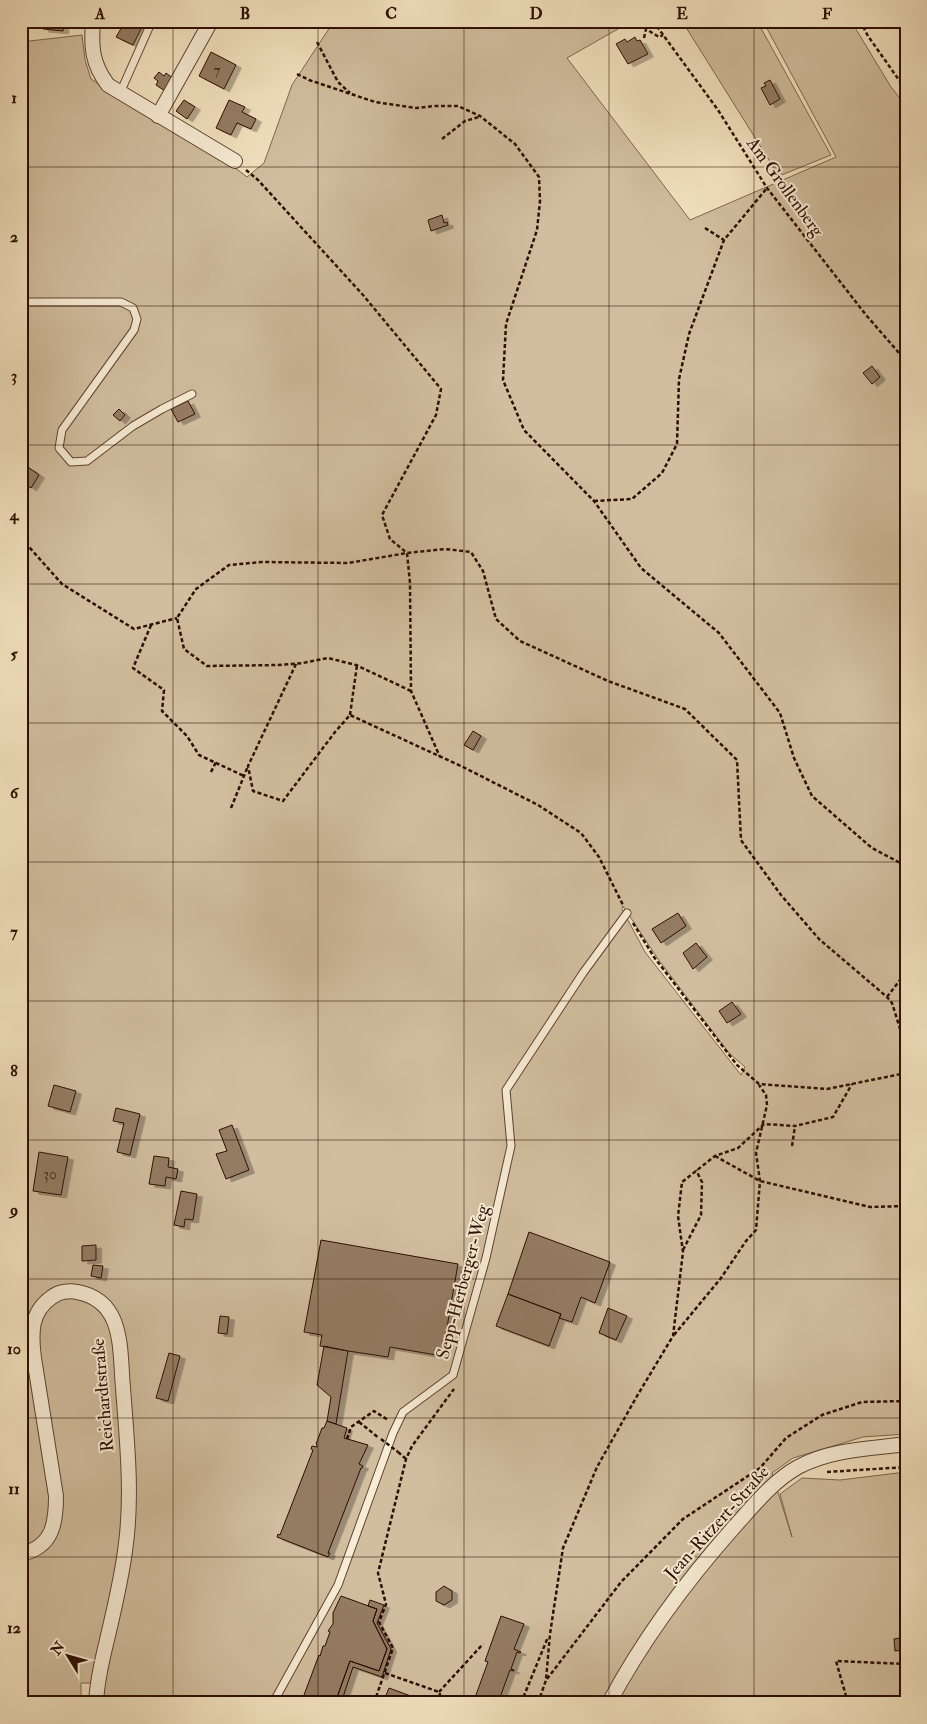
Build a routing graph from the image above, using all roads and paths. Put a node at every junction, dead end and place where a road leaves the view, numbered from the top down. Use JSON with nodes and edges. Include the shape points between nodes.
{"nodes":[{"id":1,"x":93,"y":21,"type":"edge"},
{"id":2,"x":152,"y":21,"type":"edge"},
{"id":3,"x":211,"y":21,"type":"edge"},
{"id":4,"x":653,"y":21,"type":"edge"},
{"id":5,"x":860,"y":21,"type":"edge"},
{"id":6,"x":663,"y":35,"type":"junction"},
{"id":7,"x":644,"y":38,"type":"dead end"},
{"id":8,"x":317,"y":42,"type":"dead end"},
{"id":9,"x":297,"y":74,"type":"dead end"},
{"id":10,"x":906,"y":90,"type":"edge"},
{"id":11,"x":120,"y":93,"type":"junction"},
{"id":12,"x":351,"y":94,"type":"junction"},
{"id":13,"x":158,"y":116,"type":"junction"},
{"id":14,"x":480,"y":116,"type":"junction"},
{"id":15,"x":442,"y":139,"type":"dead end"},
{"id":16,"x":235,"y":160,"type":"joint"},
{"id":17,"x":767,"y":188,"type":"junction"},
{"id":18,"x":705,"y":228,"type":"dead end"},
{"id":19,"x":724,"y":240,"type":"junction"},
{"id":20,"x":21,"y":302,"type":"edge"},
{"id":21,"x":906,"y":360,"type":"edge"},
{"id":22,"x":192,"y":394,"type":"dead end"},
{"id":23,"x":594,"y":501,"type":"junction"},
{"id":24,"x":21,"y":538,"type":"edge"},
{"id":25,"x":407,"y":553,"type":"junction"},
{"id":26,"x":177,"y":618,"type":"junction"},
{"id":27,"x":150,"y":625,"type":"junction"},
{"id":28,"x":296,"y":664,"type":"junction"},
{"id":29,"x":357,"y":665,"type":"junction"},
{"id":30,"x":411,"y":691,"type":"junction"},
{"id":31,"x":350,"y":715,"type":"junction"},
{"id":32,"x":440,"y":757,"type":"junction"},
{"id":33,"x":216,"y":762,"type":"junction"},
{"id":34,"x":250,"y":762,"type":"junction"},
{"id":35,"x":210,"y":772,"type":"dead end"},
{"id":36,"x":244,"y":776,"type":"junction"},
{"id":37,"x":231,"y":808,"type":"dead end"},
{"id":38,"x":906,"y":866,"type":"edge"},
{"id":39,"x":626,"y":913,"type":"junction"},
{"id":40,"x":906,"y":972,"type":"edge"},
{"id":41,"x":887,"y":997,"type":"junction"},
{"id":42,"x":906,"y":1048,"type":"edge"},
{"id":43,"x":906,"y":1073,"type":"edge"},
{"id":44,"x":759,"y":1084,"type":"junction"},
{"id":45,"x":852,"y":1084,"type":"junction"},
{"id":46,"x":764,"y":1124,"type":"junction"},
{"id":47,"x":795,"y":1126,"type":"junction"},
{"id":48,"x":792,"y":1146,"type":"dead end"},
{"id":49,"x":715,"y":1156,"type":"junction"},
{"id":50,"x":696,"y":1170,"type":"junction"},
{"id":51,"x":760,"y":1181,"type":"junction"},
{"id":52,"x":906,"y":1206,"type":"edge"},
{"id":53,"x":683,"y":1252,"type":"junction"},
{"id":54,"x":673,"y":1336,"type":"junction"},
{"id":55,"x":455,"y":1388,"type":"dead end"},
{"id":56,"x":906,"y":1401,"type":"edge"},
{"id":57,"x":359,"y":1422,"type":"junction"},
{"id":58,"x":393,"y":1433,"type":"junction"},
{"id":59,"x":347,"y":1439,"type":"dead end"},
{"id":60,"x":906,"y":1444,"type":"edge"},
{"id":61,"x":406,"y":1459,"type":"junction"},
{"id":62,"x":813,"y":1460,"type":"junction"},
{"id":63,"x":906,"y":1467,"type":"edge"},
{"id":64,"x":21,"y":1554,"type":"edge"},
{"id":65,"x":550,"y":1634,"type":"junction"},
{"id":66,"x":483,"y":1644,"type":"dead end"},
{"id":67,"x":906,"y":1664,"type":"edge"},
{"id":68,"x":385,"y":1673,"type":"junction"},
{"id":69,"x":546,"y":1680,"type":"junction"},
{"id":70,"x":439,"y":1692,"type":"junction"},
{"id":71,"x":96,"y":1703,"type":"edge"},
{"id":72,"x":273,"y":1703,"type":"edge"},
{"id":73,"x":374,"y":1703,"type":"edge"},
{"id":74,"x":443,"y":1703,"type":"edge"},
{"id":75,"x":521,"y":1703,"type":"edge"},
{"id":76,"x":538,"y":1703,"type":"edge"},
{"id":77,"x":609,"y":1703,"type":"edge"},
{"id":78,"x":848,"y":1703,"type":"edge"}],
"edges":[{"from":1,"to":11,"type":"street","via":[[93,58],[99,74]]},
{"from":2,"to":11,"type":"lane"},
{"from":3,"to":13,"type":"street"},
{"from":4,"to":6,"type":"path","name":"Am Grollenberg"},
{"from":5,"to":10,"type":"path"},
{"from":6,"to":7,"type":"path","via":[[659,37],[646,29]]},
{"from":6,"to":17,"type":"path","name":"Am Grollenberg","via":[[718,110]]},
{"from":8,"to":12,"type":"path","via":[[338,82]]},
{"from":9,"to":12,"type":"path"},
{"from":11,"to":13,"type":"street"},
{"from":12,"to":14,"type":"path","via":[[375,102],[416,108],[458,106]]},
{"from":13,"to":16,"type":"street"},
{"from":14,"to":15,"type":"path","via":[[465,121]]},
{"from":14,"to":23,"type":"path","via":[[515,144],[539,177],[536,230],[506,324],[502,380],[524,430]]},
{"from":16,"to":25,"type":"path","via":[[258,180],[363,295],[441,389],[436,415],[382,515],[390,539]]},
{"from":17,"to":19,"type":"path"},
{"from":17,"to":21,"type":"path","name":"Am Grollenberg","via":[[866,315]]},
{"from":18,"to":19,"type":"path"},
{"from":19,"to":23,"type":"path","via":[[689,334],[679,379],[677,444],[662,473],[632,499]]},
{"from":20,"to":22,"type":"lane","via":[[121,302],[133,308],[138,319],[134,330],[62,430],[59,448],[71,462],[87,461],[133,426]]},
{"from":23,"to":38,"type":"path","via":[[641,568],[719,633],[780,714],[794,758],[812,796],[872,848]]},
{"from":24,"to":27,"type":"path","via":[[62,584],[134,629]]},
{"from":25,"to":26,"type":"path","via":[[348,564],[262,562],[229,565],[196,589]]},
{"from":25,"to":30,"type":"path"},
{"from":25,"to":41,"type":"path","via":[[446,549],[472,552],[482,571],[496,619],[520,641],[608,681],[685,708],[737,760],[741,840],[781,895],[819,939]]},
{"from":26,"to":27,"type":"path"},
{"from":26,"to":28,"type":"path","via":[[184,650],[207,666]]},
{"from":27,"to":33,"type":"path","via":[[133,668],[164,690],[162,711],[188,736],[199,755]]},
{"from":28,"to":29,"type":"path","via":[[328,658]]},
{"from":28,"to":34,"type":"path"},
{"from":29,"to":30,"type":"path"},
{"from":29,"to":31,"type":"path"},
{"from":30,"to":32,"type":"path"},
{"from":31,"to":32,"type":"path"},
{"from":31,"to":34,"type":"path","via":[[283,801],[252,791]]},
{"from":32,"to":39,"type":"path","via":[[538,805],[581,833],[599,856]]},
{"from":33,"to":35,"type":"path"},
{"from":33,"to":36,"type":"path"},
{"from":34,"to":36,"type":"path"},
{"from":36,"to":37,"type":"path"},
{"from":39,"to":44,"type":"path","via":[[654,957],[737,1065]]},
{"from":39,"to":58,"type":"lane","name":"Sepp-Herberger-Weg","via":[[506,1090],[511,1146],[486,1258],[454,1375],[403,1412]]},
{"from":40,"to":41,"type":"path"},
{"from":41,"to":42,"type":"path","via":[[892,1003]]},
{"from":43,"to":45,"type":"path"},
{"from":44,"to":45,"type":"path","via":[[827,1089]]},
{"from":44,"to":46,"type":"path","via":[[766,1096]]},
{"from":45,"to":47,"type":"path","via":[[833,1117]]},
{"from":46,"to":47,"type":"path"},
{"from":46,"to":49,"type":"path","via":[[738,1148]]},
{"from":46,"to":51,"type":"path","via":[[756,1153]]},
{"from":47,"to":48,"type":"path"},
{"from":49,"to":50,"type":"path"},
{"from":49,"to":51,"type":"path"},
{"from":50,"to":53,"type":"path","via":[[702,1182],[701,1215]]},
{"from":50,"to":53,"type":"path","via":[[682,1182],[678,1216]]},
{"from":51,"to":52,"type":"path","via":[[870,1208]]},
{"from":51,"to":54,"type":"path","via":[[756,1230]]},
{"from":53,"to":54,"type":"path"},
{"from":54,"to":65,"type":"path","via":[[597,1467],[563,1548]]},
{"from":55,"to":61,"type":"path"},
{"from":56,"to":69,"type":"path","via":[[862,1402],[822,1415],[786,1438],[760,1468],[683,1518],[621,1582]]},
{"from":57,"to":58,"type":"path","via":[[374,1411],[389,1421]]},
{"from":57,"to":59,"type":"path","via":[[351,1428]]},
{"from":57,"to":61,"type":"path","bridge":true},
{"from":58,"to":72,"type":"lane","name":"Sepp-Herberger-Weg","via":[[338,1585]]},
{"from":60,"to":62,"type":"street","name":"Jean-Ritzert-Straße","via":[[830,1454]]},
{"from":61,"to":68,"type":"path","via":[[378,1572],[386,1604],[379,1622],[393,1648]]},
{"from":62,"to":63,"type":"path","via":[[818,1471]]},
{"from":62,"to":77,"type":"street","name":"Jean-Ritzert-Straße","via":[[771,1486],[710,1554],[669,1605]]},
{"from":64,"to":71,"type":"street","name":"Reichardtstraße","via":[[46,1541],[52,1532],[56,1512],[32,1328],[39,1308],[55,1294],[72,1291],[87,1294],[106,1308],[117,1332],[128,1469],[126,1548]]},
{"from":65,"to":69,"type":"path"},
{"from":65,"to":75,"type":"path"},
{"from":66,"to":70,"type":"path"},
{"from":67,"to":78,"type":"path","via":[[836,1661]]},
{"from":68,"to":70,"type":"path"},
{"from":68,"to":73,"type":"path"},
{"from":69,"to":76,"type":"path"},
{"from":70,"to":74,"type":"path"}]}
